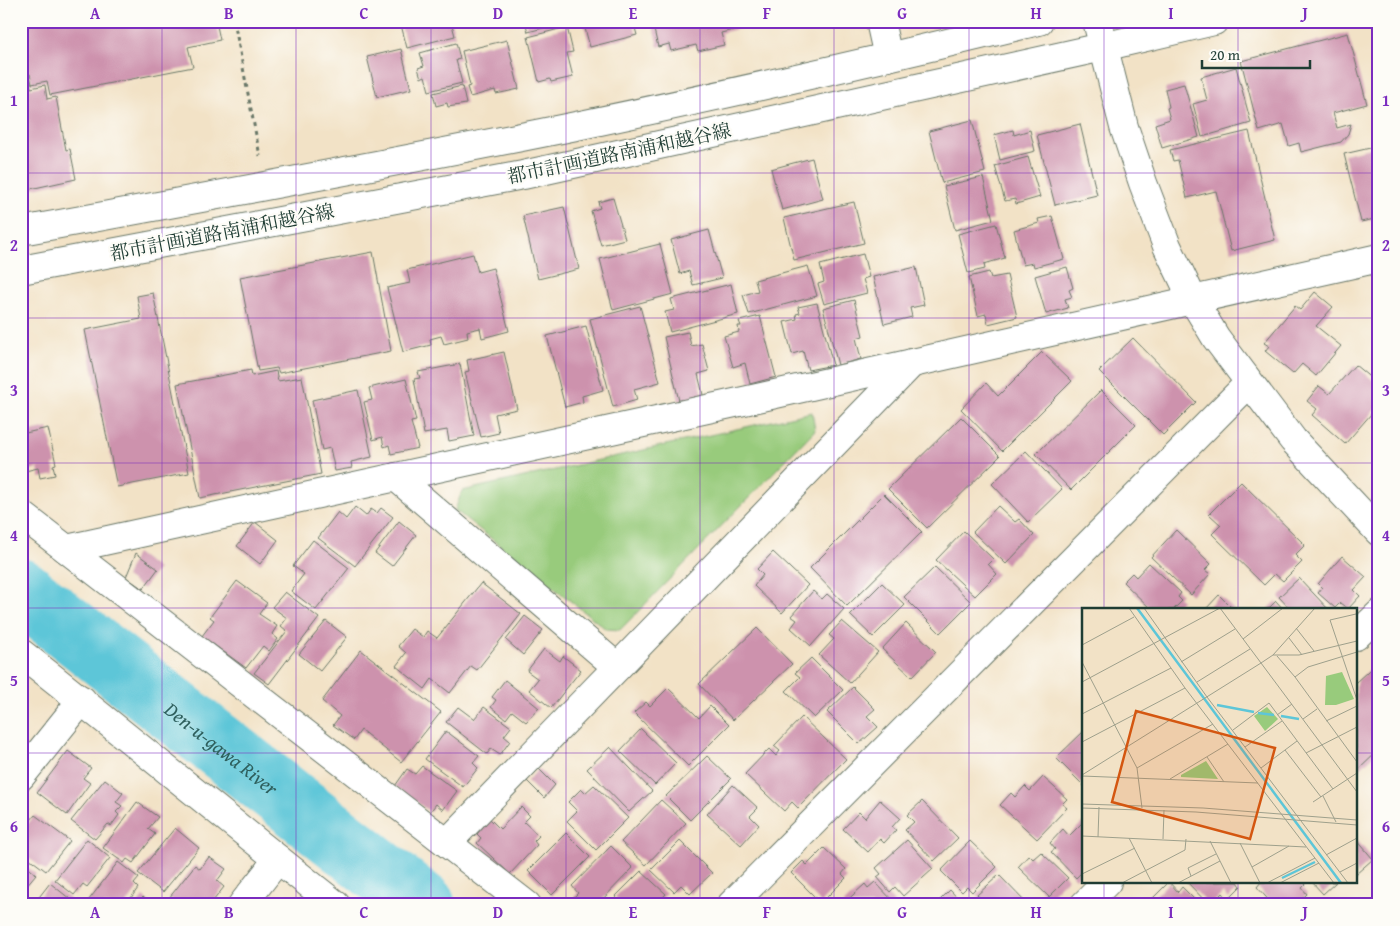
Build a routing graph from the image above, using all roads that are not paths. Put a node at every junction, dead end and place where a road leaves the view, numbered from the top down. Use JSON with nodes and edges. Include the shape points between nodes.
{"nodes":[{"id":1,"x":880,"y":21,"type":"edge"},
{"id":2,"x":1040,"y":21,"type":"edge"},
{"id":3,"x":1097,"y":21,"type":"edge"},
{"id":4,"x":1214,"y":21,"type":"edge"},
{"id":5,"x":1103,"y":47,"type":"junction"},
{"id":6,"x":888,"y":57,"type":"junction"},
{"id":7,"x":21,"y":231,"type":"edge"},
{"id":8,"x":1379,"y":258,"type":"edge"},
{"id":9,"x":21,"y":270,"type":"edge"},
{"id":10,"x":1193,"y":300,"type":"junction"},
{"id":11,"x":912,"y":363,"type":"junction"},
{"id":12,"x":1249,"y":383,"type":"junction"},
{"id":13,"x":396,"y":477,"type":"junction"},
{"id":14,"x":21,"y":514,"type":"edge"},
{"id":15,"x":1379,"y":532,"type":"edge"},
{"id":16,"x":67,"y":549,"type":"junction"},
{"id":17,"x":1379,"y":614,"type":"edge"},
{"id":18,"x":1358,"y":634,"type":"edge"},
{"id":19,"x":21,"y":653,"type":"edge"},
{"id":20,"x":617,"y":668,"type":"junction"},
{"id":21,"x":82,"y":700,"type":"junction"},
{"id":22,"x":21,"y":776,"type":"edge"},
{"id":23,"x":447,"y":843,"type":"junction"},
{"id":24,"x":278,"y":860,"type":"junction"},
{"id":25,"x":1105,"y":884,"type":"edge"},
{"id":26,"x":242,"y":905,"type":"edge"},
{"id":27,"x":336,"y":905,"type":"edge"},
{"id":28,"x":527,"y":905,"type":"edge"},
{"id":29,"x":731,"y":905,"type":"edge"},
{"id":30,"x":1084,"y":905,"type":"edge"}],
"edges":[{"from":1,"to":6,"type":"street"},
{"from":2,"to":6,"type":"street","name":"都市計画道路南浦和越谷線"},
{"from":3,"to":5,"type":"street"},
{"from":4,"to":5,"type":"street","name":"都市計画道路南浦和越谷線"},
{"from":5,"to":9,"type":"street","name":"都市計画道路南浦和越谷線","via":[[524,175]]},
{"from":5,"to":10,"type":"street","via":[[1143,184],[1167,246]]},
{"from":6,"to":7,"type":"street","name":"都市計画道路南浦和越谷線","via":[[583,124]]},
{"from":8,"to":10,"type":"street"},
{"from":10,"to":11,"type":"street"},
{"from":10,"to":12,"type":"street"},
{"from":11,"to":13,"type":"street"},
{"from":11,"to":20,"type":"street"},
{"from":12,"to":15,"type":"street","via":[[1293,440]]},
{"from":12,"to":29,"type":"street"},
{"from":13,"to":16,"type":"street"},
{"from":13,"to":20,"type":"street"},
{"from":14,"to":16,"type":"street"},
{"from":16,"to":23,"type":"street"},
{"from":17,"to":18,"type":"street"},
{"from":19,"to":21,"type":"street"},
{"from":20,"to":23,"type":"street"},
{"from":21,"to":22,"type":"street"},
{"from":21,"to":24,"type":"street"},
{"from":23,"to":28,"type":"street"},
{"from":24,"to":26,"type":"street"},
{"from":24,"to":27,"type":"street"},
{"from":25,"to":30,"type":"street"}]}
